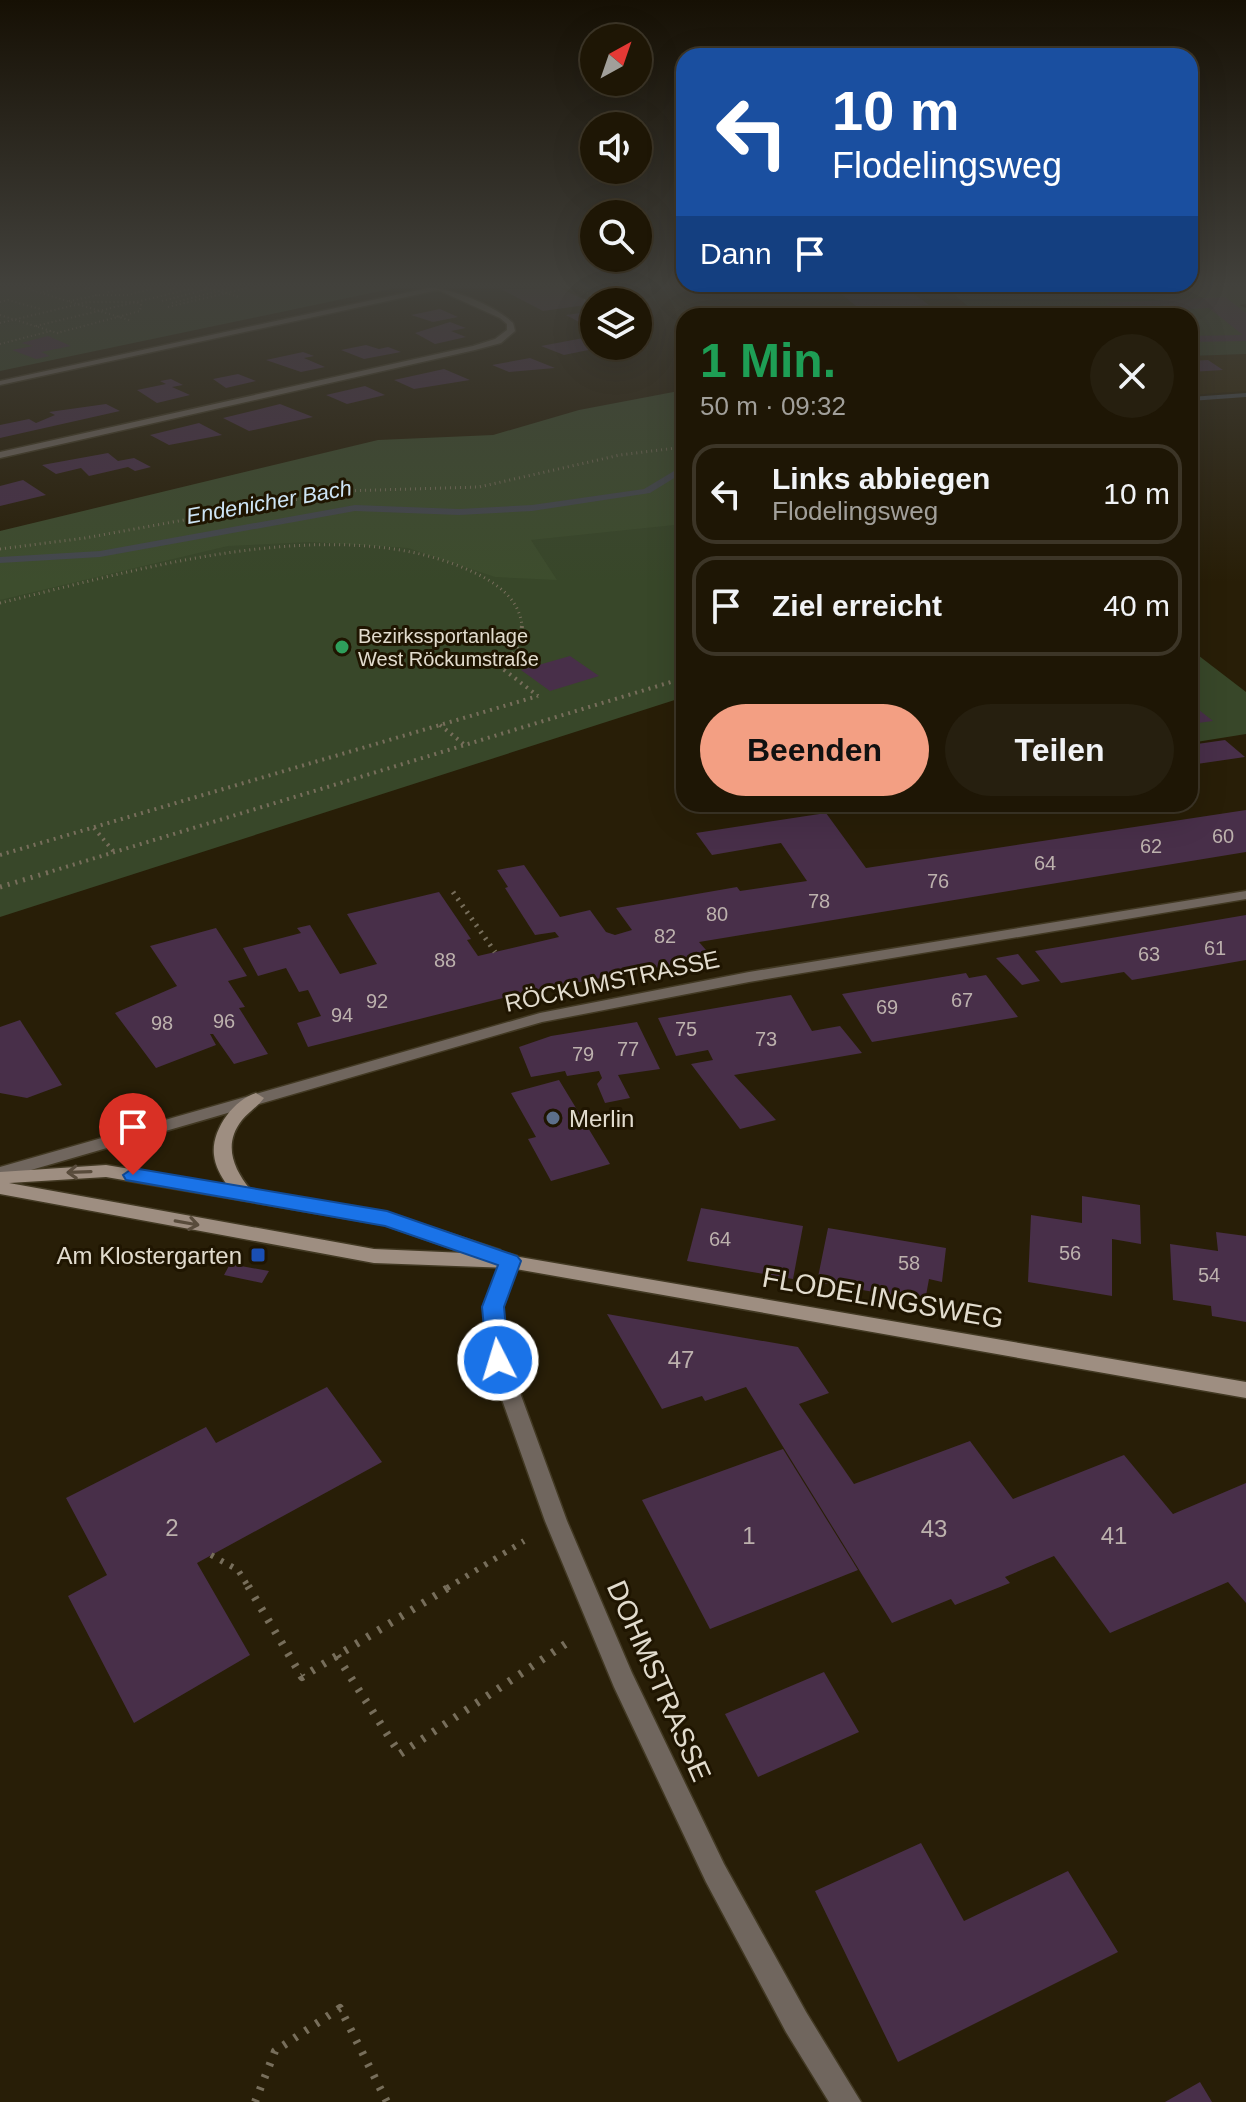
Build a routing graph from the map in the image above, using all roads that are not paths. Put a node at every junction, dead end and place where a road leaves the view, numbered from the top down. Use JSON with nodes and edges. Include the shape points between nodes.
{"nodes":[{"id":1,"x":308,"y":386,"type":"edge"},
{"id":2,"x":0,"y":455,"type":"edge"},
{"id":3,"x":1246,"y":895,"type":"edge"},
{"id":4,"x":256,"y":1098,"type":"junction"},
{"id":5,"x":0,"y":1175,"type":"edge"},
{"id":6,"x":0,"y":1188,"type":"edge"},
{"id":7,"x":243,"y":1193,"type":"junction"},
{"id":8,"x":510,"y":1261,"type":"junction"},
{"id":9,"x":1246,"y":1390,"type":"edge"},
{"id":10,"x":846,"y":2102,"type":"edge"}],
"edges":[{"from":1,"to":2,"type":"street"},
{"from":3,"to":4,"type":"street","name":"RÖCKUMSTRASSE","via":[[749,977],[540,1018]]},
{"from":4,"to":5,"type":"street","name":"RÖCKUMSTRASSE"},
{"from":4,"to":7,"type":"street","via":[[235,1112],[225,1132],[226,1176]]},
{"from":7,"to":5,"type":"street","name":"FLODELINGSWEG","one_way":true,"via":[[106,1171]]},
{"from":6,"to":8,"type":"street","name":"FLODELINGSWEG","one_way":true,"via":[[374,1256]]},
{"from":7,"to":8,"type":"street","name":"FLODELINGSWEG","via":[[387,1219]]},
{"from":8,"to":9,"type":"street","name":"FLODELINGSWEG"},
{"from":8,"to":10,"type":"street","name":"DOHMSTRASSE","via":[[493,1307],[498,1360],[556,1521],[715,1873]]}]}
